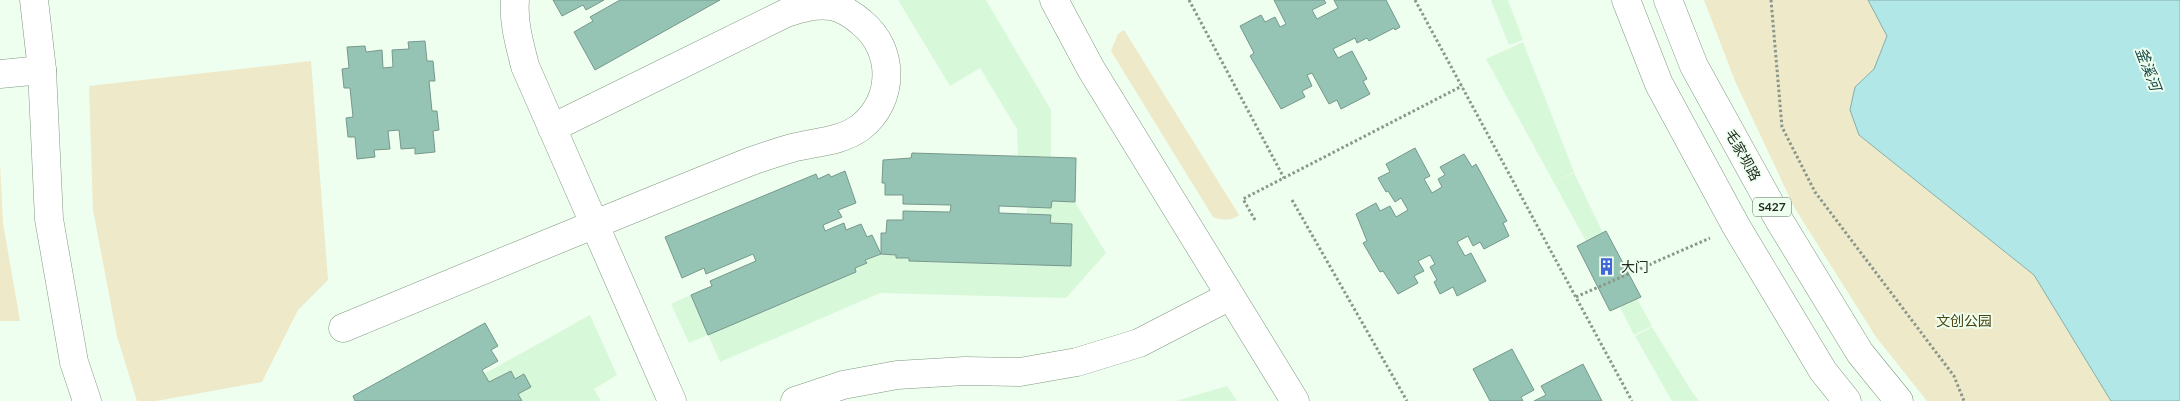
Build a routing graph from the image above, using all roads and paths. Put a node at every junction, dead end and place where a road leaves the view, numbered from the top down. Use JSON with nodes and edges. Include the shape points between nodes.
{"nodes":[{"id":1,"x":34,"y":0,"type":"edge"},
{"id":2,"x":515,"y":0,"type":"edge"},
{"id":3,"x":1054,"y":0,"type":"edge"},
{"id":4,"x":1190,"y":0,"type":"edge"},
{"id":5,"x":1415,"y":0,"type":"edge"},
{"id":6,"x":1626,"y":0,"type":"edge"},
{"id":7,"x":1668,"y":0,"type":"edge"},
{"id":8,"x":1771,"y":0,"type":"edge"},
{"id":9,"x":42,"y":70,"type":"junction"},
{"id":10,"x":0,"y":74,"type":"edge"},
{"id":11,"x":1462,"y":86,"type":"junction"},
{"id":12,"x":552,"y":128,"type":"junction"},
{"id":13,"x":1284,"y":178,"type":"junction"},
{"id":14,"x":1292,"y":200,"type":"dead end"},
{"id":15,"x":1255,"y":220,"type":"dead end"},
{"id":16,"x":594,"y":223,"type":"junction"},
{"id":17,"x":1736,"y":226,"type":"junction"},
{"id":18,"x":1230,"y":296,"type":"junction"},
{"id":19,"x":1576,"y":297,"type":"junction"},
{"id":20,"x":343,"y":328,"type":"dead end"},
{"id":21,"x":87,"y":401,"type":"edge"},
{"id":22,"x":672,"y":401,"type":"edge"},
{"id":23,"x":795,"y":401,"type":"edge"},
{"id":24,"x":1295,"y":401,"type":"edge"},
{"id":25,"x":1407,"y":401,"type":"edge"},
{"id":26,"x":1632,"y":401,"type":"edge"},
{"id":27,"x":1847,"y":401,"type":"edge"},
{"id":28,"x":1899,"y":401,"type":"edge"},
{"id":29,"x":1964,"y":401,"type":"edge"}],
"edges":[{"from":1,"to":9,"type":"main road"},
{"from":2,"to":12,"type":"main road","via":[[518,37],[525,66]]},
{"from":3,"to":18,"type":"main road","via":[[1091,69]]},
{"from":4,"to":13,"type":"path"},
{"from":5,"to":11,"type":"path"},
{"from":6,"to":17,"type":"main road","number":"S427","via":[[1659,84]]},
{"from":7,"to":28,"type":"main road","name":"毛家坝路","number":"S427","via":[[1694,66],[1780,220],[1860,353]]},
{"from":8,"to":29,"type":"path","via":[[1782,127],[1815,192],[1954,376]]},
{"from":9,"to":10,"type":"main road"},
{"from":9,"to":21,"type":"main road","via":[[49,219],[74,362]]},
{"from":11,"to":13,"type":"path"},
{"from":11,"to":19,"type":"path"},
{"from":12,"to":16,"type":"main road"},
{"from":12,"to":16,"type":"main road","via":[[786,13],[807,6],[832,6],[852,15],[870,29],[880,43],[886,60],[883,98],[874,113],[846,136],[761,158]]},
{"from":13,"to":15,"type":"path","via":[[1243,199]]},
{"from":14,"to":25,"type":"path"},
{"from":16,"to":20,"type":"main road"},
{"from":16,"to":22,"type":"main road"},
{"from":17,"to":19,"type":"path"},
{"from":17,"to":27,"type":"main road","number":"S427","via":[[1822,371]]},
{"from":18,"to":23,"type":"main road","via":[[1139,343],[1078,362],[1020,372],[897,375],[843,385]]},
{"from":18,"to":24,"type":"main road"},
{"from":19,"to":26,"type":"path"}]}
